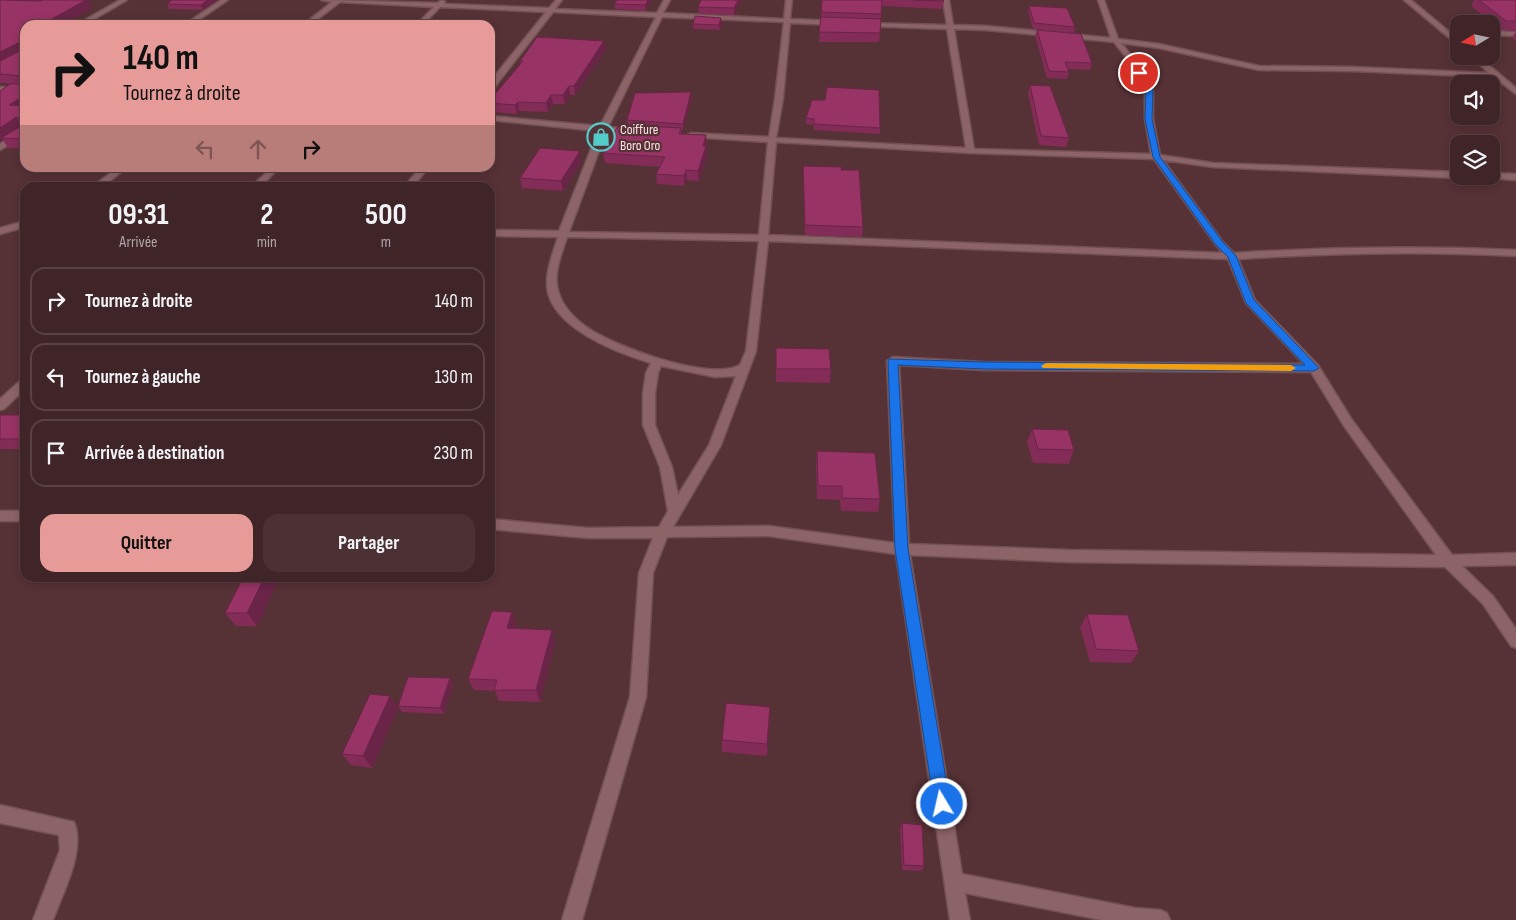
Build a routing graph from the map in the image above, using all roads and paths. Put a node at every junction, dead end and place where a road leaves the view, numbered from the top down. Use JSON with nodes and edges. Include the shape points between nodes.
{"nodes":[{"id":1,"x":124,"y":0,"type":"edge"},
{"id":2,"x":225,"y":0,"type":"edge"},
{"id":3,"x":324,"y":0,"type":"edge"},
{"id":4,"x":338,"y":0,"type":"edge"},
{"id":5,"x":445,"y":0,"type":"edge"},
{"id":6,"x":559,"y":0,"type":"edge"},
{"id":7,"x":667,"y":0,"type":"edge"},
{"id":8,"x":789,"y":0,"type":"edge"},
{"id":9,"x":946,"y":0,"type":"edge"},
{"id":10,"x":1100,"y":0,"type":"edge"},
{"id":11,"x":1407,"y":0,"type":"edge"},
{"id":12,"x":438,"y":6,"type":"junction"},
{"id":13,"x":551,"y":12,"type":"junction"},
{"id":14,"x":658,"y":15,"type":"junction"},
{"id":15,"x":88,"y":20,"type":"edge"},
{"id":16,"x":195,"y":20,"type":"edge"},
{"id":17,"x":312,"y":20,"type":"edge"},
{"id":18,"x":425,"y":20,"type":"edge"},
{"id":19,"x":788,"y":22,"type":"junction"},
{"id":20,"x":844,"y":24,"type":"edge"},
{"id":21,"x":854,"y":24,"type":"edge"},
{"id":22,"x":949,"y":27,"type":"junction"},
{"id":23,"x":1443,"y":30,"type":"junction"},
{"id":24,"x":1450,"y":30,"type":"edge"},
{"id":25,"x":1500,"y":33,"type":"edge"},
{"id":26,"x":1516,"y":34,"type":"edge"},
{"id":27,"x":1450,"y":36,"type":"edge"},
{"id":28,"x":1115,"y":40,"type":"junction"},
{"id":29,"x":1484,"y":65,"type":"edge"},
{"id":30,"x":1496,"y":75,"type":"joint"},
{"id":31,"x":1500,"y":78,"type":"edge"},
{"id":32,"x":495,"y":81,"type":"edge"},
{"id":33,"x":0,"y":88,"type":"edge"},
{"id":34,"x":20,"y":90,"type":"edge"},
{"id":35,"x":1515,"y":90,"type":"edge"},
{"id":36,"x":495,"y":118,"type":"edge"},
{"id":37,"x":603,"y":129,"type":"junction"},
{"id":38,"x":643,"y":132,"type":"edge"},
{"id":39,"x":20,"y":134,"type":"edge"},
{"id":40,"x":682,"y":134,"type":"edge"},
{"id":41,"x":772,"y":140,"type":"junction"},
{"id":42,"x":0,"y":148,"type":"edge"},
{"id":43,"x":970,"y":151,"type":"junction"},
{"id":44,"x":1156,"y":157,"type":"junction"},
{"id":45,"x":117,"y":172,"type":"edge"},
{"id":46,"x":271,"y":172,"type":"edge"},
{"id":47,"x":421,"y":172,"type":"edge"},
{"id":48,"x":1450,"y":174,"type":"edge"},
{"id":49,"x":1500,"y":176,"type":"edge"},
{"id":50,"x":1516,"y":177,"type":"edge"},
{"id":51,"x":103,"y":182,"type":"edge"},
{"id":52,"x":260,"y":182,"type":"edge"},
{"id":53,"x":412,"y":182,"type":"edge"},
{"id":54,"x":20,"y":226,"type":"edge"},
{"id":55,"x":0,"y":232,"type":"edge"},
{"id":56,"x":495,"y":232,"type":"edge"},
{"id":57,"x":20,"y":233,"type":"edge"},
{"id":58,"x":564,"y":234,"type":"junction"},
{"id":59,"x":763,"y":238,"type":"junction"},
{"id":60,"x":1516,"y":253,"type":"edge"},
{"id":61,"x":1232,"y":256,"type":"junction"},
{"id":62,"x":657,"y":363,"type":"junction"},
{"id":63,"x":745,"y":367,"type":"junction"},
{"id":64,"x":1314,"y":368,"type":"junction"},
{"id":65,"x":20,"y":387,"type":"edge"},
{"id":66,"x":0,"y":406,"type":"edge"},
{"id":67,"x":675,"y":511,"type":"junction"},
{"id":68,"x":0,"y":516,"type":"edge"},
{"id":69,"x":20,"y":516,"type":"edge"},
{"id":70,"x":495,"y":524,"type":"edge"},
{"id":71,"x":662,"y":533,"type":"junction"},
{"id":72,"x":902,"y":549,"type":"junction"},
{"id":73,"x":1516,"y":559,"type":"edge"},
{"id":74,"x":1448,"y":561,"type":"junction"},
{"id":75,"x":1516,"y":641,"type":"edge"},
{"id":76,"x":0,"y":814,"type":"edge"},
{"id":77,"x":954,"y":882,"type":"junction"},
{"id":78,"x":43,"y":920,"type":"edge"},
{"id":79,"x":572,"y":920,"type":"edge"},
{"id":80,"x":960,"y":920,"type":"edge"},
{"id":81,"x":1160,"y":920,"type":"edge"}],
"edges":[{"from":1,"to":15,"type":"street"},
{"from":2,"to":16,"type":"street"},
{"from":3,"to":4,"type":"street"},
{"from":4,"to":12,"type":"street"},
{"from":4,"to":17,"type":"street"},
{"from":5,"to":12,"type":"street"},
{"from":6,"to":13,"type":"street"},
{"from":7,"to":14,"type":"street"},
{"from":8,"to":19,"type":"street"},
{"from":9,"to":22,"type":"street"},
{"from":10,"to":28,"type":"street"},
{"from":11,"to":23,"type":"street"},
{"from":12,"to":13,"type":"street"},
{"from":12,"to":18,"type":"street"},
{"from":13,"to":14,"type":"street"},
{"from":13,"to":32,"type":"street"},
{"from":14,"to":19,"type":"street"},
{"from":14,"to":37,"type":"street"},
{"from":19,"to":20,"type":"street"},
{"from":19,"to":41,"type":"street"},
{"from":21,"to":22,"type":"street"},
{"from":22,"to":28,"type":"street"},
{"from":22,"to":43,"type":"street"},
{"from":23,"to":24,"type":"street"},
{"from":23,"to":27,"type":"street"},
{"from":25,"to":26,"type":"street"},
{"from":28,"to":30,"type":"street","via":[[1159,46],[1259,68]]},
{"from":28,"to":44,"type":"street","via":[[1149,89],[1149,119]]},
{"from":29,"to":30,"type":"street"},
{"from":31,"to":35,"type":"street"},
{"from":33,"to":34,"type":"street"},
{"from":36,"to":37,"type":"street"},
{"from":37,"to":38,"type":"street"},
{"from":37,"to":58,"type":"street"},
{"from":39,"to":42,"type":"street"},
{"from":40,"to":41,"type":"street"},
{"from":41,"to":43,"type":"street"},
{"from":41,"to":59,"type":"street"},
{"from":43,"to":44,"type":"street"},
{"from":44,"to":48,"type":"street","via":[[1213,165]]},
{"from":44,"to":61,"type":"street"},
{"from":45,"to":51,"type":"street"},
{"from":46,"to":52,"type":"street"},
{"from":47,"to":53,"type":"street"},
{"from":49,"to":50,"type":"street"},
{"from":54,"to":55,"type":"street"},
{"from":55,"to":57,"type":"street"},
{"from":56,"to":58,"type":"street"},
{"from":58,"to":59,"type":"street"},
{"from":58,"to":62,"type":"street","via":[[552,287],[569,318],[610,344]]},
{"from":59,"to":61,"type":"street"},
{"from":59,"to":63,"type":"street","via":[[751,351]]},
{"from":60,"to":61,"type":"street","via":[[1332,250]]},
{"from":61,"to":64,"type":"street","via":[[1250,301]]},
{"from":62,"to":63,"type":"street","via":[[707,374],[732,373]]},
{"from":62,"to":67,"type":"street","via":[[649,393],[649,425],[666,467]]},
{"from":63,"to":67,"type":"street","via":[[715,445]]},
{"from":64,"to":72,"type":"street","via":[[983,366],[893,362]]},
{"from":64,"to":74,"type":"street","via":[[1348,423]]},
{"from":65,"to":66,"type":"street"},
{"from":67,"to":71,"type":"street"},
{"from":68,"to":69,"type":"street"},
{"from":70,"to":71,"type":"street","via":[[588,533]]},
{"from":71,"to":72,"type":"street","via":[[769,531]]},
{"from":71,"to":79,"type":"street","via":[[646,572],[638,697]]},
{"from":72,"to":74,"type":"street","via":[[1068,556]]},
{"from":72,"to":77,"type":"street"},
{"from":73,"to":74,"type":"street"},
{"from":74,"to":75,"type":"street","via":[[1488,600]]},
{"from":76,"to":78,"type":"street","via":[[68,828],[69,850]]},
{"from":77,"to":80,"type":"street"},
{"from":77,"to":81,"type":"street"}]}
